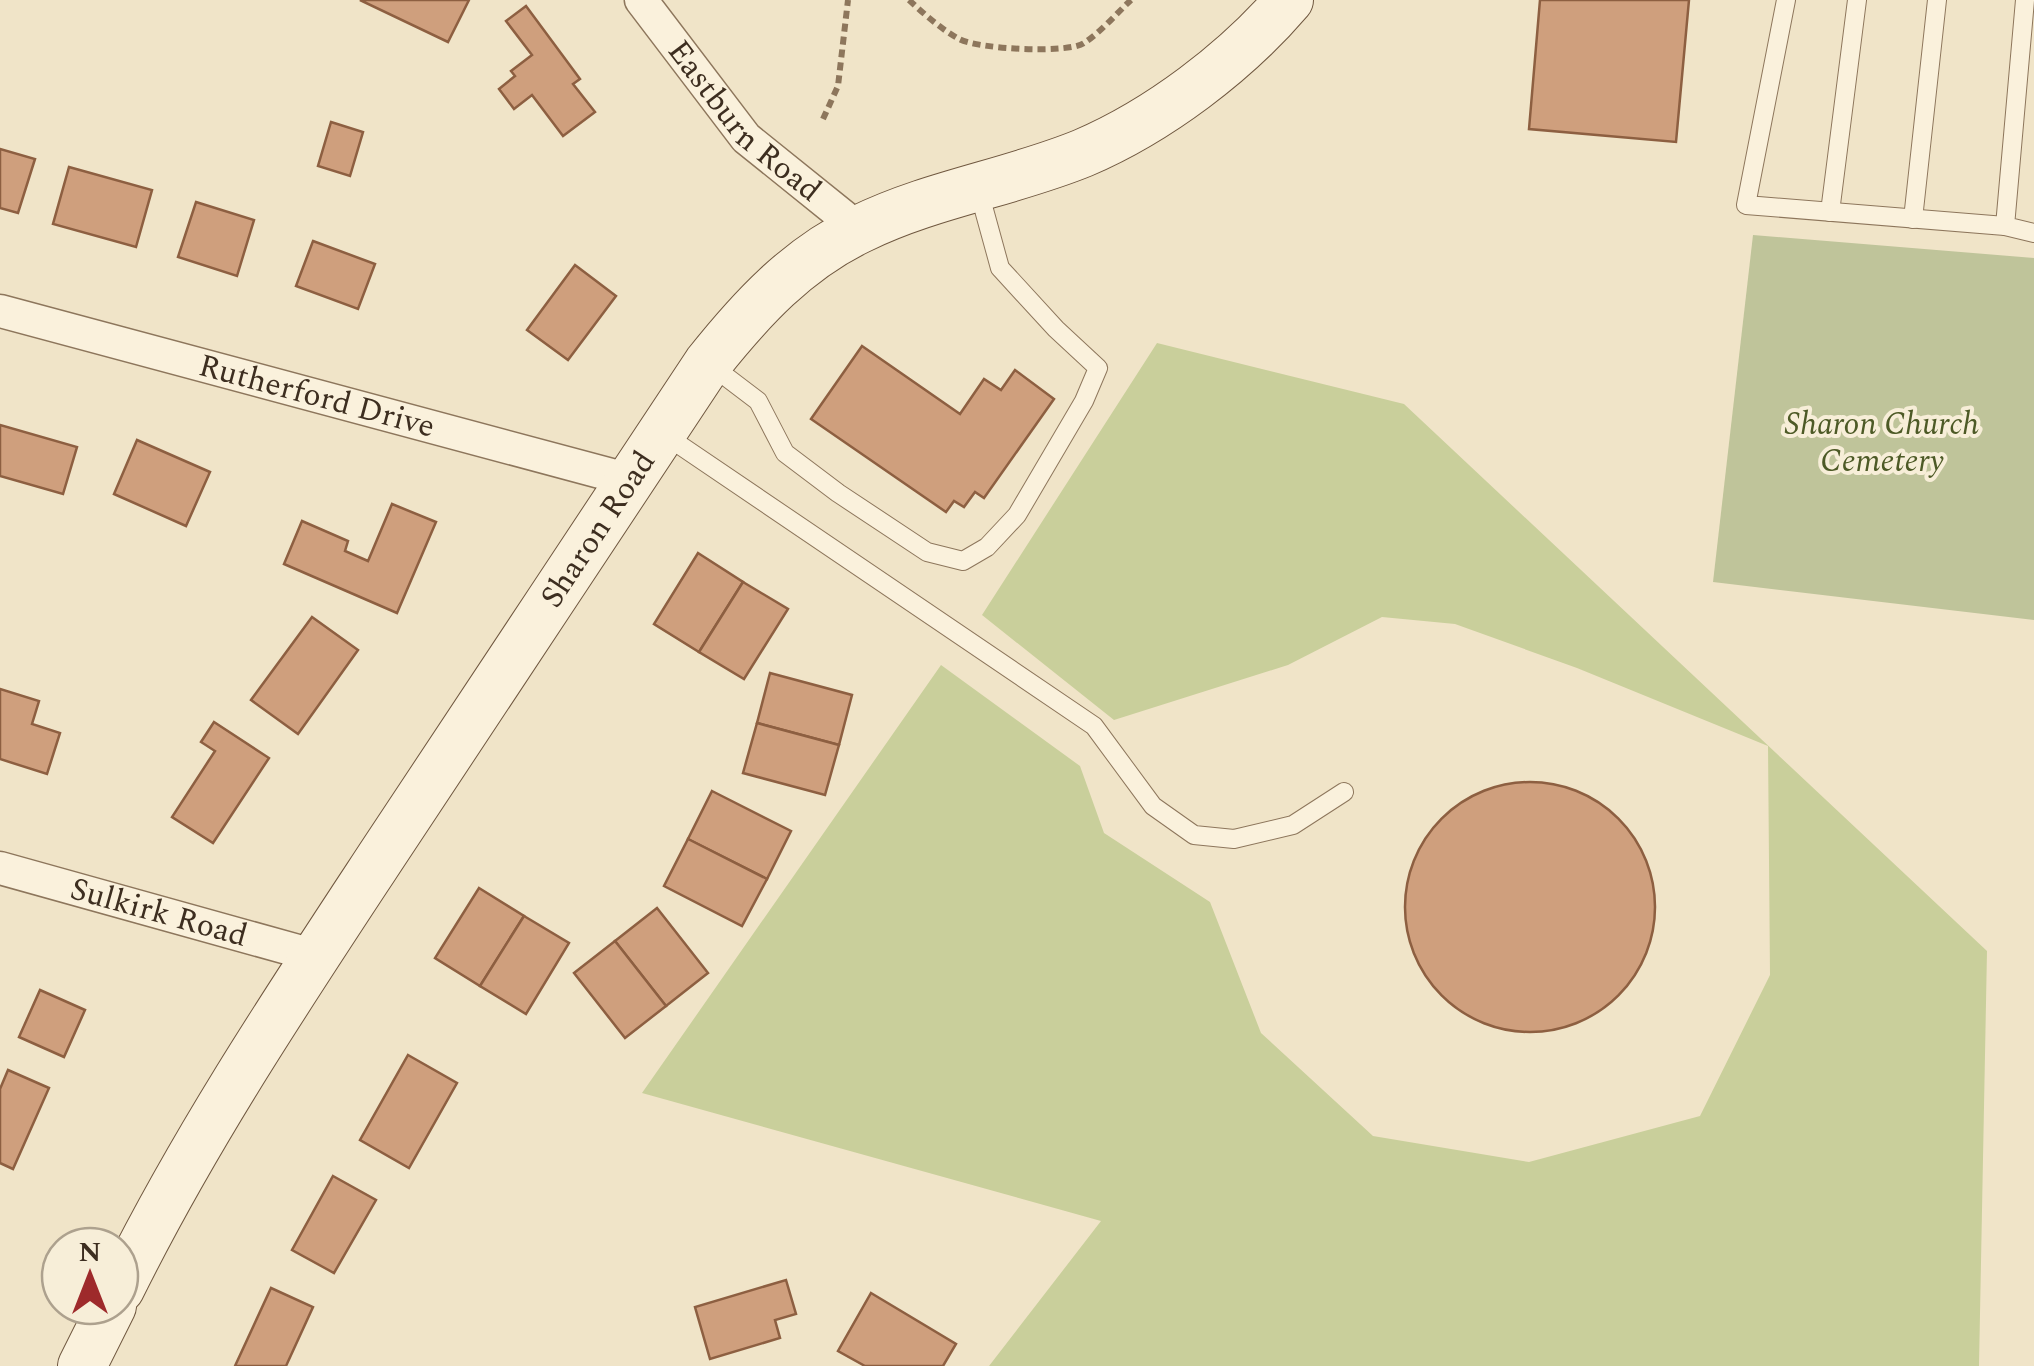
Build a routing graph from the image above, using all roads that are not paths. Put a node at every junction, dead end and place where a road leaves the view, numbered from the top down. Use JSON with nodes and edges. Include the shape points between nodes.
{"nodes":[{"id":1,"x":641,"y":0,"type":"edge"},
{"id":2,"x":1288,"y":0,"type":"edge"},
{"id":3,"x":1786,"y":0,"type":"edge"},
{"id":4,"x":1857,"y":0,"type":"edge"},
{"id":5,"x":1937,"y":0,"type":"edge"},
{"id":6,"x":2025,"y":0,"type":"edge"},
{"id":7,"x":978,"y":187,"type":"junction"},
{"id":8,"x":1830,"y":212,"type":"junction"},
{"id":9,"x":1913,"y":219,"type":"junction"},
{"id":10,"x":2005,"y":226,"type":"junction"},
{"id":11,"x":859,"y":230,"type":"junction"},
{"id":12,"x":2034,"y":233,"type":"edge"},
{"id":13,"x":0,"y":311,"type":"edge"},
{"id":14,"x":708,"y":363,"type":"junction"},
{"id":15,"x":662,"y":433,"type":"junction"},
{"id":16,"x":630,"y":480,"type":"junction"},
{"id":17,"x":1344,"y":792,"type":"dead end"},
{"id":18,"x":0,"y":868,"type":"edge"},
{"id":19,"x":316,"y":956,"type":"junction"},
{"id":20,"x":140,"y":1252,"type":"edge"},
{"id":21,"x":102,"y":1326,"type":"edge"},
{"id":22,"x":82,"y":1366,"type":"edge"}],
"edges":[{"from":1,"to":11,"type":"street","name":"Eastburn Road","via":[[746,138]]},
{"from":2,"to":7,"type":"main road","name":"Sharon Road","via":[[1220,67],[1157,113],[1082,153]]},
{"from":3,"to":8,"type":"lane","via":[[1746,205]]},
{"from":4,"to":8,"type":"lane"},
{"from":5,"to":9,"type":"lane"},
{"from":6,"to":10,"type":"lane"},
{"from":7,"to":11,"type":"main road","name":"Sharon Road"},
{"from":7,"to":14,"type":"lane","via":[[1000,268],[1098,368],[1017,514],[987,547],[962,561],[926,552],[785,453],[758,401]]},
{"from":8,"to":9,"type":"lane"},
{"from":9,"to":10,"type":"lane"},
{"from":10,"to":12,"type":"lane"},
{"from":11,"to":14,"type":"main road","name":"Sharon Road","via":[[789,275]]},
{"from":13,"to":16,"type":"street","name":"Rutherford Drive"},
{"from":14,"to":15,"type":"main road","name":"Sharon Road"},
{"from":15,"to":16,"type":"main road","name":"Sharon Road"},
{"from":15,"to":17,"type":"lane","via":[[1094,726],[1153,806],[1194,835],[1234,839],[1293,825]]},
{"from":16,"to":19,"type":"main road","name":"Sharon Road"},
{"from":18,"to":19,"type":"street","name":"Sulkirk Road"},
{"from":19,"to":20,"type":"main road","name":"Sharon Road","via":[[211,1121]]},
{"from":21,"to":22,"type":"main road"}]}
